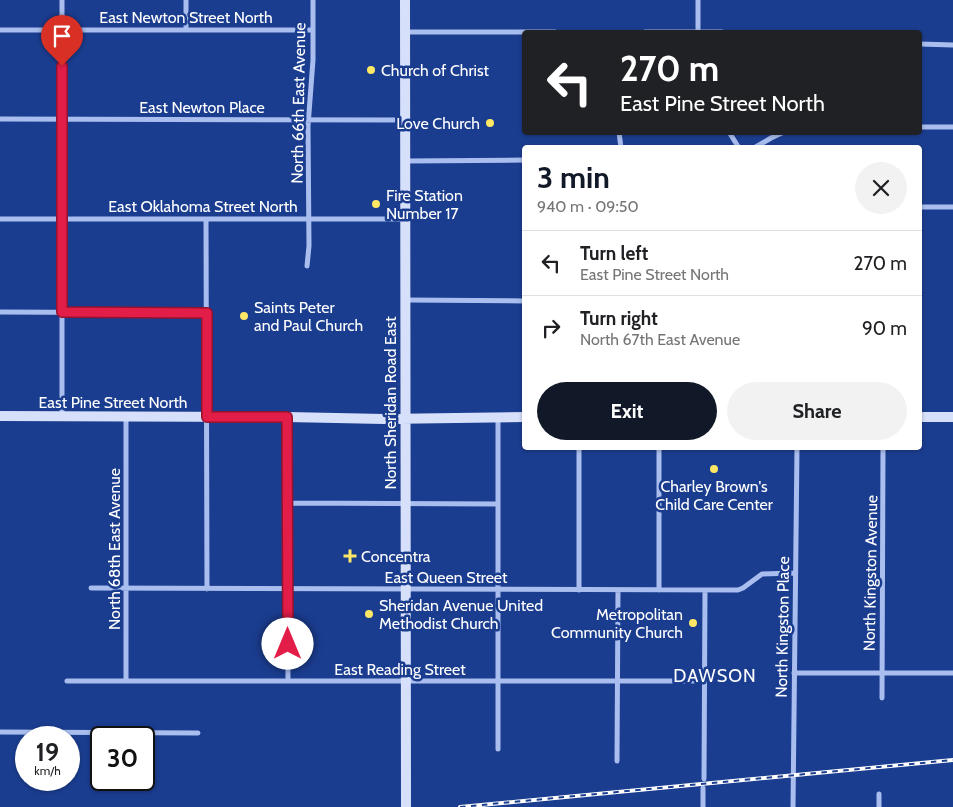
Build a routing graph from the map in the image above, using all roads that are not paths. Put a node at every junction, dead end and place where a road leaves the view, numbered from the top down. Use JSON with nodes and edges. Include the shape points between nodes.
{"nodes":[{"id":1,"x":62,"y":0,"type":"edge"},
{"id":2,"x":186,"y":0,"type":"edge"},
{"id":3,"x":313,"y":0,"type":"edge"},
{"id":4,"x":405,"y":0,"type":"edge"},
{"id":5,"x":698,"y":0,"type":"edge"},
{"id":6,"x":186,"y":29,"type":"junction"},
{"id":7,"x":0,"y":30,"type":"edge"},
{"id":8,"x":62,"y":30,"type":"junction"},
{"id":9,"x":313,"y":30,"type":"junction"},
{"id":10,"x":698,"y":30,"type":"edge"},
{"id":11,"x":405,"y":32,"type":"junction"},
{"id":12,"x":522,"y":32,"type":"edge"},
{"id":13,"x":922,"y":44,"type":"edge"},
{"id":14,"x":953,"y":45,"type":"edge"},
{"id":15,"x":0,"y":119,"type":"edge"},
{"id":16,"x":62,"y":119,"type":"junction"},
{"id":17,"x":309,"y":120,"type":"junction"},
{"id":18,"x":405,"y":120,"type":"junction"},
{"id":19,"x":922,"y":127,"type":"edge"},
{"id":20,"x":953,"y":127,"type":"edge"},
{"id":21,"x":778,"y":135,"type":"edge"},
{"id":22,"x":759,"y":145,"type":"edge"},
{"id":23,"x":522,"y":160,"type":"edge"},
{"id":24,"x":405,"y":161,"type":"junction"},
{"id":25,"x":922,"y":207,"type":"edge"},
{"id":26,"x":953,"y":207,"type":"edge"},
{"id":27,"x":0,"y":218,"type":"edge"},
{"id":28,"x":62,"y":218,"type":"junction"},
{"id":29,"x":206,"y":218,"type":"junction"},
{"id":30,"x":309,"y":219,"type":"junction"},
{"id":31,"x":405,"y":219,"type":"junction"},
{"id":32,"x":307,"y":266,"type":"dead end"},
{"id":33,"x":405,"y":300,"type":"junction"},
{"id":34,"x":522,"y":301,"type":"edge"},
{"id":35,"x":0,"y":312,"type":"edge"},
{"id":36,"x":62,"y":312,"type":"junction"},
{"id":37,"x":207,"y":313,"type":"junction"},
{"id":38,"x":0,"y":416,"type":"edge"},
{"id":39,"x":62,"y":416,"type":"junction"},
{"id":40,"x":126,"y":417,"type":"junction"},
{"id":41,"x":207,"y":417,"type":"junction"},
{"id":42,"x":287,"y":417,"type":"junction"},
{"id":43,"x":498,"y":417,"type":"junction"},
{"id":44,"x":522,"y":417,"type":"edge"},
{"id":45,"x":922,"y":417,"type":"edge"},
{"id":46,"x":953,"y":418,"type":"edge"},
{"id":47,"x":405,"y":419,"type":"junction"},
{"id":48,"x":579,"y":450,"type":"edge"},
{"id":49,"x":660,"y":450,"type":"edge"},
{"id":50,"x":796,"y":450,"type":"edge"},
{"id":51,"x":884,"y":450,"type":"edge"},
{"id":52,"x":288,"y":503,"type":"junction"},
{"id":53,"x":405,"y":504,"type":"junction"},
{"id":54,"x":498,"y":504,"type":"junction"},
{"id":55,"x":795,"y":573,"type":"junction"},
{"id":56,"x":91,"y":588,"type":"dead end"},
{"id":57,"x":126,"y":589,"type":"junction"},
{"id":58,"x":207,"y":589,"type":"junction"},
{"id":59,"x":288,"y":590,"type":"junction"},
{"id":60,"x":406,"y":590,"type":"junction"},
{"id":61,"x":498,"y":590,"type":"junction"},
{"id":62,"x":579,"y":590,"type":"junction"},
{"id":63,"x":618,"y":590,"type":"junction"},
{"id":64,"x":659,"y":590,"type":"junction"},
{"id":65,"x":705,"y":590,"type":"junction"},
{"id":66,"x":794,"y":673,"type":"junction"},
{"id":67,"x":882,"y":673,"type":"junction"},
{"id":68,"x":953,"y":673,"type":"edge"},
{"id":69,"x":67,"y":681,"type":"dead end"},
{"id":70,"x":126,"y":681,"type":"junction"},
{"id":71,"x":288,"y":681,"type":"junction"},
{"id":72,"x":406,"y":681,"type":"junction"},
{"id":73,"x":498,"y":681,"type":"junction"},
{"id":74,"x":617,"y":681,"type":"junction"},
{"id":75,"x":704,"y":682,"type":"junction"},
{"id":76,"x":882,"y":698,"type":"dead end"},
{"id":77,"x":0,"y":732,"type":"edge"},
{"id":78,"x":198,"y":733,"type":"dead end"},
{"id":79,"x":498,"y":749,"type":"dead end"},
{"id":80,"x":618,"y":761,"type":"dead end"},
{"id":81,"x":704,"y":779,"type":"dead end"},
{"id":82,"x":703,"y":788,"type":"dead end"},
{"id":83,"x":879,"y":794,"type":"dead end"},
{"id":84,"x":406,"y":807,"type":"edge"},
{"id":85,"x":703,"y":807,"type":"edge"},
{"id":86,"x":793,"y":807,"type":"edge"},
{"id":87,"x":879,"y":807,"type":"edge"}],
"edges":[{"from":1,"to":8,"type":"street"},
{"from":2,"to":6,"type":"street"},
{"from":3,"to":9,"type":"street","name":"North 66th East Avenue"},
{"from":4,"to":11,"type":"main road","name":"North Sheridan Road East"},
{"from":5,"to":10,"type":"street"},
{"from":6,"to":8,"type":"street","name":"East Newton Street North"},
{"from":6,"to":9,"type":"street","name":"East Newton Street North"},
{"from":7,"to":8,"type":"street","name":"East Newton Street North"},
{"from":8,"to":16,"type":"street"},
{"from":9,"to":17,"type":"street","name":"North 66th East Avenue"},
{"from":11,"to":12,"type":"street"},
{"from":11,"to":18,"type":"main road","name":"North Sheridan Road East"},
{"from":13,"to":14,"type":"street"},
{"from":15,"to":16,"type":"street","name":"East Newton Place"},
{"from":16,"to":17,"type":"street","name":"East Newton Place"},
{"from":16,"to":28,"type":"street"},
{"from":17,"to":18,"type":"street","name":"East Newton Place"},
{"from":17,"to":30,"type":"street","name":"North 66th East Avenue"},
{"from":18,"to":24,"type":"main road","name":"North Sheridan Road East"},
{"from":19,"to":20,"type":"street"},
{"from":21,"to":22,"type":"street"},
{"from":23,"to":24,"type":"street"},
{"from":24,"to":31,"type":"main road","name":"North Sheridan Road East"},
{"from":25,"to":26,"type":"street"},
{"from":27,"to":28,"type":"street","name":"East Oklahoma Street North"},
{"from":28,"to":29,"type":"street","name":"East Oklahoma Street North"},
{"from":28,"to":36,"type":"street"},
{"from":29,"to":30,"type":"street","name":"East Oklahoma Street North"},
{"from":29,"to":37,"type":"street"},
{"from":30,"to":31,"type":"street","name":"East Oklahoma Street North"},
{"from":30,"to":32,"type":"street","name":"North 66th East Avenue"},
{"from":31,"to":33,"type":"main road","name":"North Sheridan Road East"},
{"from":33,"to":34,"type":"street"},
{"from":33,"to":47,"type":"main road","name":"North Sheridan Road East"},
{"from":35,"to":36,"type":"street"},
{"from":36,"to":37,"type":"street"},
{"from":36,"to":39,"type":"street"},
{"from":37,"to":41,"type":"street"},
{"from":38,"to":39,"type":"main road","name":"East Pine Street North"},
{"from":39,"to":40,"type":"main road","name":"East Pine Street North"},
{"from":40,"to":41,"type":"main road","name":"East Pine Street North"},
{"from":40,"to":57,"type":"street","name":"North 68th East Avenue"},
{"from":41,"to":42,"type":"main road","name":"East Pine Street North"},
{"from":41,"to":58,"type":"street"},
{"from":42,"to":47,"type":"main road","name":"East Pine Street North"},
{"from":42,"to":52,"type":"street"},
{"from":43,"to":44,"type":"main road","name":"East Pine Street North"},
{"from":43,"to":47,"type":"main road","name":"East Pine Street North"},
{"from":43,"to":54,"type":"street"},
{"from":45,"to":46,"type":"main road"},
{"from":47,"to":53,"type":"main road","name":"North Sheridan Road East"},
{"from":48,"to":62,"type":"street"},
{"from":49,"to":64,"type":"street"},
{"from":50,"to":55,"type":"street","name":"North Kingston Place"},
{"from":51,"to":67,"type":"street","name":"North Kingston Avenue"},
{"from":52,"to":53,"type":"street"},
{"from":52,"to":59,"type":"street"},
{"from":53,"to":54,"type":"street"},
{"from":53,"to":60,"type":"main road","name":"North Sheridan Road East"},
{"from":54,"to":61,"type":"street"},
{"from":55,"to":65,"type":"street","name":"East Queen Street","via":[[762,574],[740,590]]},
{"from":55,"to":66,"type":"street","name":"North Kingston Place"},
{"from":56,"to":57,"type":"street","name":"East Queen Street"},
{"from":57,"to":58,"type":"street","name":"East Queen Street"},
{"from":57,"to":70,"type":"street","name":"North 68th East Avenue"},
{"from":58,"to":59,"type":"street","name":"East Queen Street"},
{"from":59,"to":60,"type":"street","name":"East Queen Street"},
{"from":59,"to":71,"type":"street"},
{"from":60,"to":61,"type":"street","name":"East Queen Street"},
{"from":60,"to":72,"type":"main road","name":"North Sheridan Road East"},
{"from":61,"to":62,"type":"street","name":"East Queen Street"},
{"from":61,"to":73,"type":"street"},
{"from":62,"to":63,"type":"street","name":"East Queen Street"},
{"from":63,"to":64,"type":"street","name":"East Queen Street"},
{"from":63,"to":74,"type":"street"},
{"from":64,"to":65,"type":"street","name":"East Queen Street"},
{"from":65,"to":75,"type":"street"},
{"from":66,"to":67,"type":"street"},
{"from":66,"to":86,"type":"street","name":"North Kingston Place"},
{"from":67,"to":68,"type":"street"},
{"from":67,"to":76,"type":"street","name":"North Kingston Avenue"},
{"from":69,"to":70,"type":"street","name":"East Reading Street"},
{"from":70,"to":71,"type":"street","name":"East Reading Street"},
{"from":71,"to":72,"type":"street","name":"East Reading Street"},
{"from":72,"to":73,"type":"street","name":"East Reading Street"},
{"from":72,"to":84,"type":"main road","name":"North Sheridan Road East"},
{"from":73,"to":74,"type":"street","name":"East Reading Street"},
{"from":73,"to":79,"type":"street"},
{"from":74,"to":75,"type":"street","name":"East Reading Street"},
{"from":74,"to":80,"type":"street"},
{"from":75,"to":81,"type":"street"},
{"from":77,"to":78,"type":"street"},
{"from":82,"to":85,"type":"street"},
{"from":83,"to":87,"type":"street"}]}
